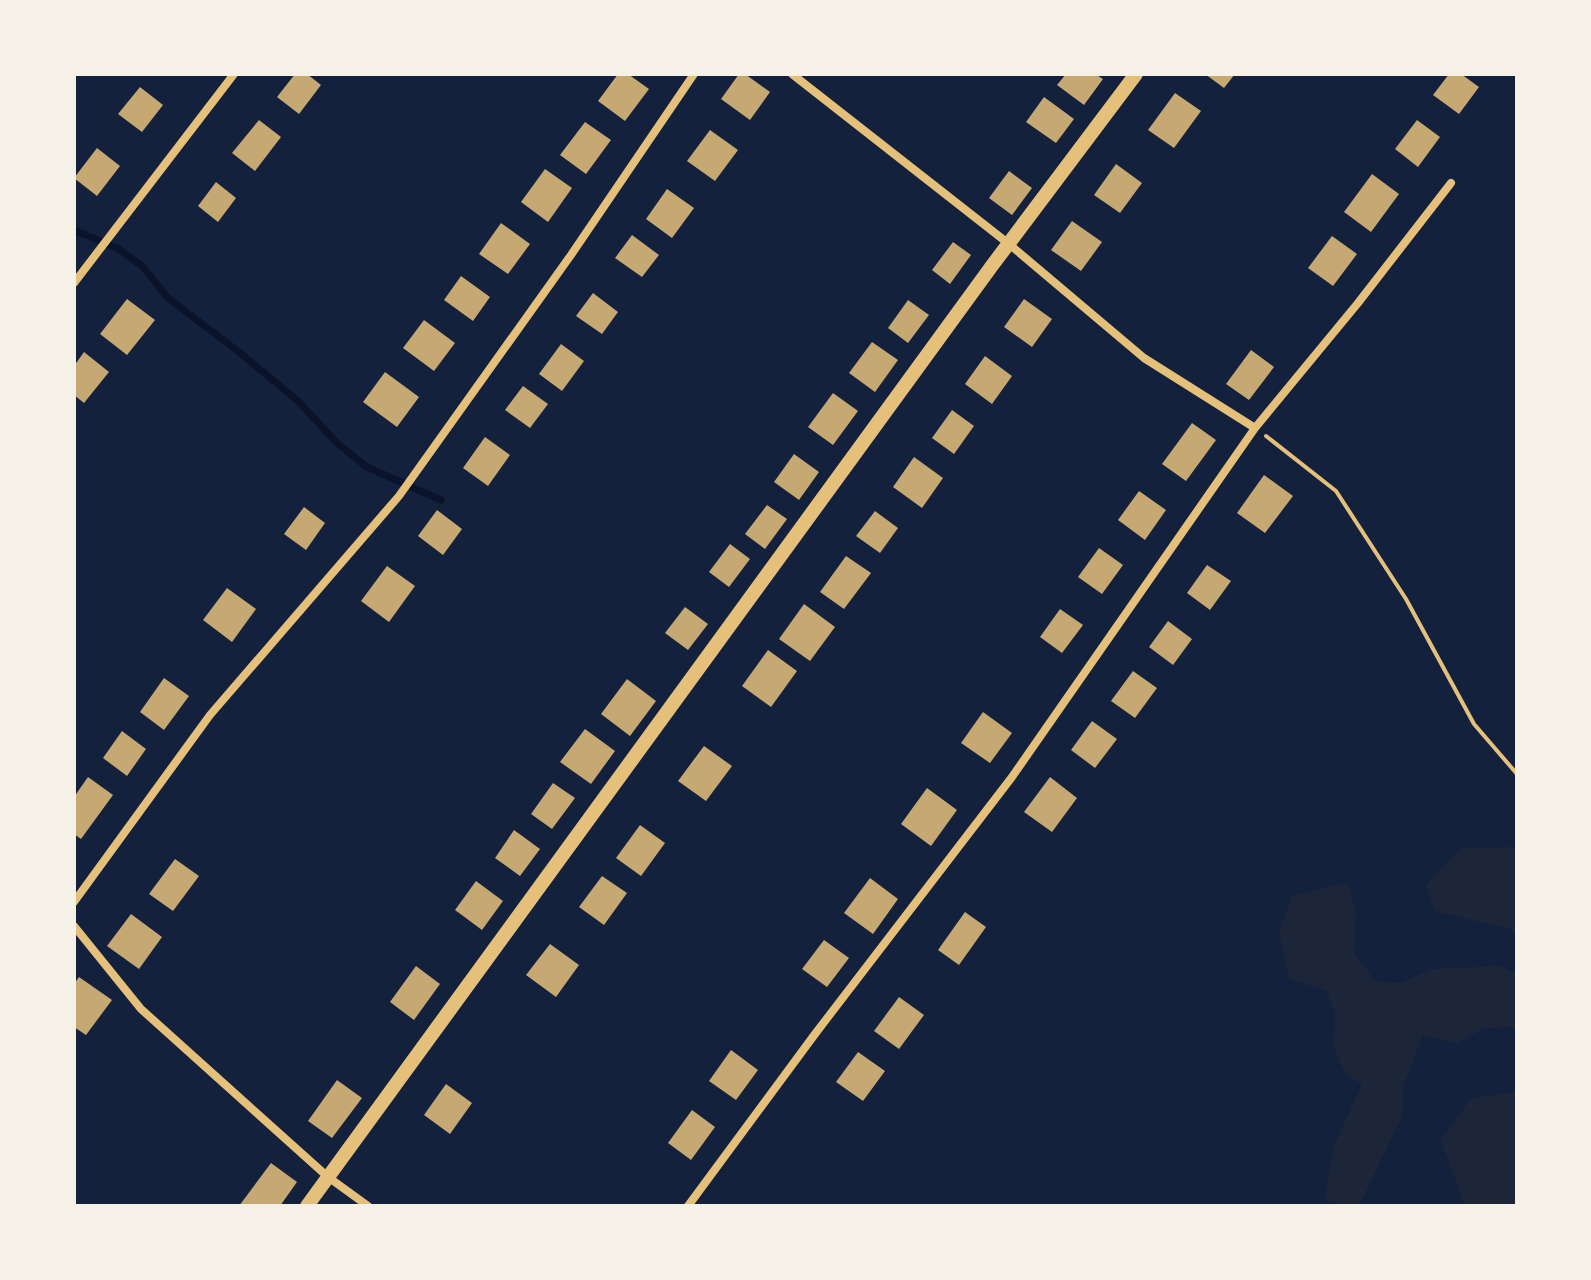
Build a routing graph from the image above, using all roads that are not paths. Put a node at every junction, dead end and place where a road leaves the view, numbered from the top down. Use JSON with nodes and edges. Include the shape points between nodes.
{"nodes":[{"id":1,"x":234,"y":74,"type":"edge"},
{"id":2,"x":694,"y":74,"type":"edge"},
{"id":3,"x":792,"y":74,"type":"edge"},
{"id":4,"x":1136,"y":74,"type":"edge"},
{"id":5,"x":1451,"y":183,"type":"dead end"},
{"id":6,"x":1009,"y":244,"type":"junction"},
{"id":7,"x":74,"y":283,"type":"edge"},
{"id":8,"x":1255,"y":428,"type":"junction"},
{"id":9,"x":74,"y":902,"type":"edge"},
{"id":10,"x":74,"y":926,"type":"edge"},
{"id":11,"x":328,"y":1177,"type":"junction"},
{"id":12,"x":307,"y":1206,"type":"edge"},
{"id":13,"x":368,"y":1206,"type":"edge"},
{"id":14,"x":688,"y":1206,"type":"edge"}],
"edges":[{"from":1,"to":7,"type":"street"},
{"from":2,"to":9,"type":"street","via":[[399,496],[210,715]]},
{"from":3,"to":6,"type":"street"},
{"from":4,"to":6,"type":"street"},
{"from":5,"to":8,"type":"street"},
{"from":6,"to":8,"type":"street","via":[[1144,358]]},
{"from":6,"to":11,"type":"street"},
{"from":8,"to":14,"type":"street","via":[[1012,777]]},
{"from":10,"to":11,"type":"street","via":[[141,1009]]},
{"from":11,"to":12,"type":"street"},
{"from":11,"to":13,"type":"street"}]}
